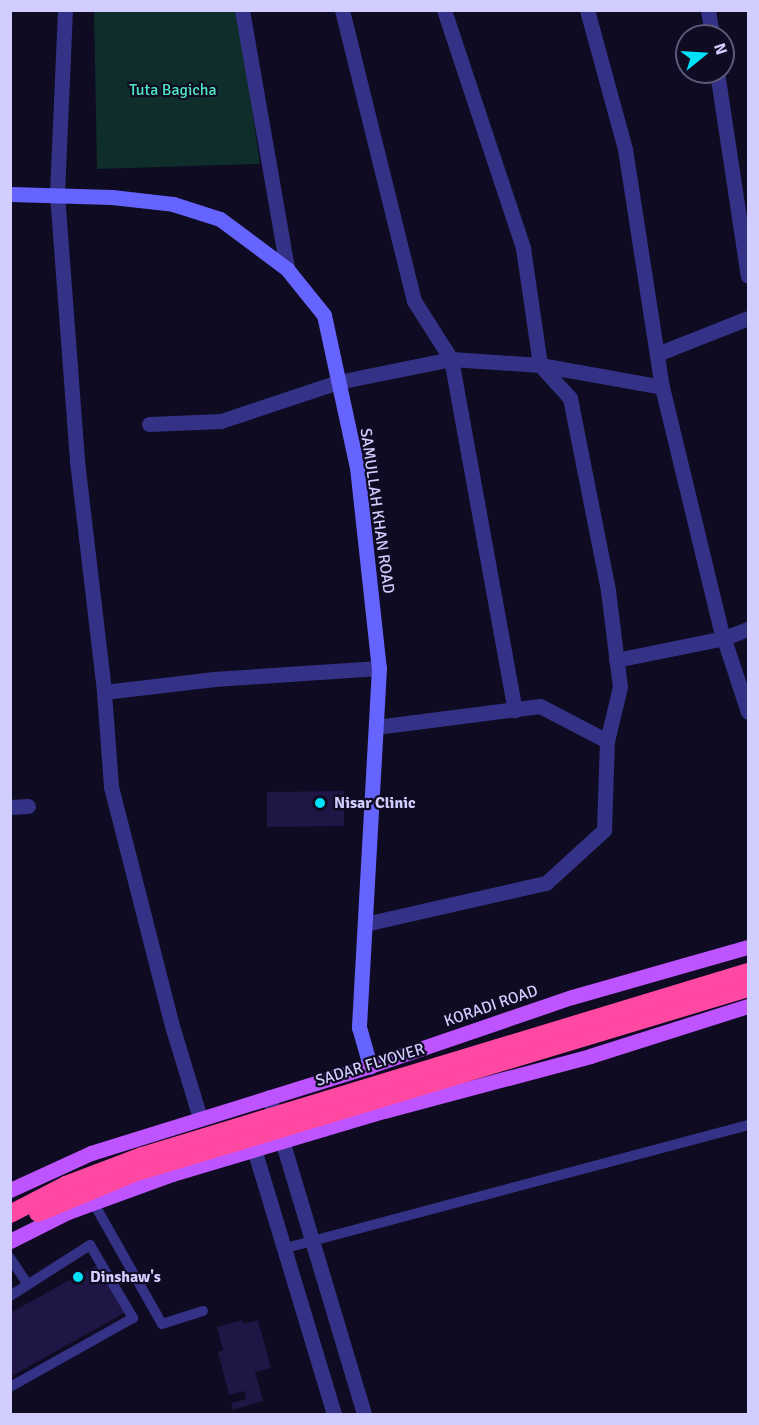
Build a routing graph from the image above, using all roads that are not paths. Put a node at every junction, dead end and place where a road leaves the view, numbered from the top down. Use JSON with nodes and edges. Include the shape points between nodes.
{"nodes":[{"id":1,"x":65,"y":10,"type":"edge"},
{"id":2,"x":242,"y":10,"type":"edge"},
{"id":3,"x":342,"y":10,"type":"edge"},
{"id":4,"x":444,"y":10,"type":"edge"},
{"id":5,"x":587,"y":10,"type":"edge"},
{"id":6,"x":719,"y":84,"type":"edge"},
{"id":7,"x":10,"y":194,"type":"edge"},
{"id":8,"x":57,"y":194,"type":"junction"},
{"id":9,"x":287,"y":269,"type":"junction"},
{"id":10,"x":748,"y":276,"type":"edge"},
{"id":11,"x":748,"y":318,"type":"edge"},
{"id":12,"x":657,"y":354,"type":"junction"},
{"id":13,"x":451,"y":359,"type":"junction"},
{"id":14,"x":540,"y":365,"type":"junction"},
{"id":15,"x":338,"y":382,"type":"junction"},
{"id":16,"x":662,"y":387,"type":"junction"},
{"id":17,"x":149,"y":424,"type":"dead end"},
{"id":18,"x":748,"y":629,"type":"edge"},
{"id":19,"x":724,"y":638,"type":"junction"},
{"id":20,"x":616,"y":660,"type":"junction"},
{"id":21,"x":380,"y":668,"type":"junction"},
{"id":22,"x":104,"y":692,"type":"junction"},
{"id":23,"x":515,"y":710,"type":"junction"},
{"id":24,"x":748,"y":712,"type":"edge"},
{"id":25,"x":376,"y":727,"type":"junction"},
{"id":26,"x":607,"y":741,"type":"junction"},
{"id":27,"x":28,"y":806,"type":"dead end"},
{"id":28,"x":10,"y":807,"type":"edge"},
{"id":29,"x":365,"y":924,"type":"junction"},
{"id":30,"x":748,"y":947,"type":"edge"},
{"id":31,"x":748,"y":972,"type":"edge"},
{"id":32,"x":748,"y":988,"type":"edge"},
{"id":33,"x":748,"y":1006,"type":"edge"},
{"id":34,"x":370,"y":1066,"type":"junction"},
{"id":35,"x":270,"y":1097,"type":"junction"},
{"id":36,"x":242,"y":1106,"type":"junction"},
{"id":37,"x":200,"y":1118,"type":"junction"},
{"id":38,"x":748,"y":1125,"type":"edge"},
{"id":39,"x":284,"y":1143,"type":"junction"},
{"id":40,"x":255,"y":1152,"type":"junction"},
{"id":41,"x":10,"y":1190,"type":"edge"},
{"id":42,"x":93,"y":1202,"type":"junction"},
{"id":43,"x":10,"y":1214,"type":"edge"},
{"id":44,"x":10,"y":1226,"type":"edge"},
{"id":45,"x":315,"y":1240,"type":"junction"},
{"id":46,"x":10,"y":1241,"type":"edge"},
{"id":47,"x":286,"y":1248,"type":"junction"},
{"id":48,"x":10,"y":1258,"type":"edge"},
{"id":49,"x":28,"y":1285,"type":"junction"},
{"id":50,"x":10,"y":1296,"type":"edge"},
{"id":51,"x":203,"y":1311,"type":"dead end"},
{"id":52,"x":10,"y":1387,"type":"edge"},
{"id":53,"x":334,"y":1414,"type":"edge"},
{"id":54,"x":364,"y":1414,"type":"edge"}],
"edges":[{"from":1,"to":8,"type":"street"},
{"from":2,"to":9,"type":"street"},
{"from":3,"to":13,"type":"street","via":[[414,301]]},
{"from":4,"to":14,"type":"street","via":[[523,248]]},
{"from":5,"to":12,"type":"street","via":[[624,149]]},
{"from":6,"to":10,"type":"street"},
{"from":7,"to":8,"type":"street","name":"SAMULLAH KHAN ROAD"},
{"from":8,"to":9,"type":"street","name":"SAMULLAH KHAN ROAD","via":[[183,207],[220,219]]},
{"from":8,"to":22,"type":"street","via":[[77,461]]},
{"from":9,"to":15,"type":"street","name":"SAMULLAH KHAN ROAD","via":[[324,315]]},
{"from":11,"to":12,"type":"street"},
{"from":12,"to":16,"type":"street"},
{"from":13,"to":14,"type":"street"},
{"from":13,"to":15,"type":"street"},
{"from":13,"to":23,"type":"street"},
{"from":14,"to":16,"type":"street"},
{"from":14,"to":20,"type":"street","via":[[570,398],[608,590]]},
{"from":15,"to":17,"type":"street","via":[[221,421]]},
{"from":15,"to":21,"type":"street","name":"SAMULLAH KHAN ROAD","via":[[357,467]]},
{"from":16,"to":19,"type":"street"},
{"from":18,"to":19,"type":"street"},
{"from":19,"to":20,"type":"street"},
{"from":19,"to":24,"type":"street"},
{"from":20,"to":26,"type":"street","via":[[620,687]]},
{"from":21,"to":22,"type":"street","via":[[214,679]]},
{"from":21,"to":25,"type":"street","name":"SAMULLAH KHAN ROAD"},
{"from":22,"to":37,"type":"street","via":[[111,787],[172,1026]]},
{"from":23,"to":25,"type":"street"},
{"from":23,"to":26,"type":"street","via":[[540,706]]},
{"from":25,"to":29,"type":"street","name":"SAMULLAH KHAN ROAD"},
{"from":26,"to":29,"type":"street","via":[[604,830],[546,883]]},
{"from":27,"to":28,"type":"street"},
{"from":29,"to":34,"type":"street","name":"SAMULLAH KHAN ROAD","via":[[359,1027]]},
{"from":30,"to":34,"type":"main road","name":"KORADI ROAD","via":[[572,997]]},
{"from":31,"to":43,"type":"highway","name":"SADAR FLYOVER","bridge":true,"via":[[142,1156],[66,1185]]},
{"from":32,"to":44,"type":"highway","name":"SADAR FLYOVER","bridge":true,"via":[[134,1173]]},
{"from":33,"to":39,"type":"main road","via":[[590,1056],[384,1111]]},
{"from":34,"to":35,"type":"main road","name":"KORADI ROAD"},
{"from":35,"to":36,"type":"main road","name":"KORADI ROAD"},
{"from":35,"to":39,"type":"street"},
{"from":36,"to":37,"type":"main road","name":"KORADI ROAD"},
{"from":36,"to":40,"type":"street"},
{"from":37,"to":41,"type":"main road","name":"KORADI ROAD","via":[[91,1153]]},
{"from":38,"to":45,"type":"lane"},
{"from":39,"to":40,"type":"main road"},
{"from":39,"to":45,"type":"street"},
{"from":40,"to":42,"type":"main road"},
{"from":40,"to":47,"type":"street"},
{"from":42,"to":46,"type":"main road"},
{"from":42,"to":51,"type":"lane","via":[[162,1324]]},
{"from":45,"to":47,"type":"lane"},
{"from":45,"to":54,"type":"street"},
{"from":47,"to":53,"type":"street"},
{"from":48,"to":49,"type":"lane"},
{"from":49,"to":50,"type":"lane"},
{"from":49,"to":52,"type":"lane","via":[[90,1245],[133,1318]]}]}
